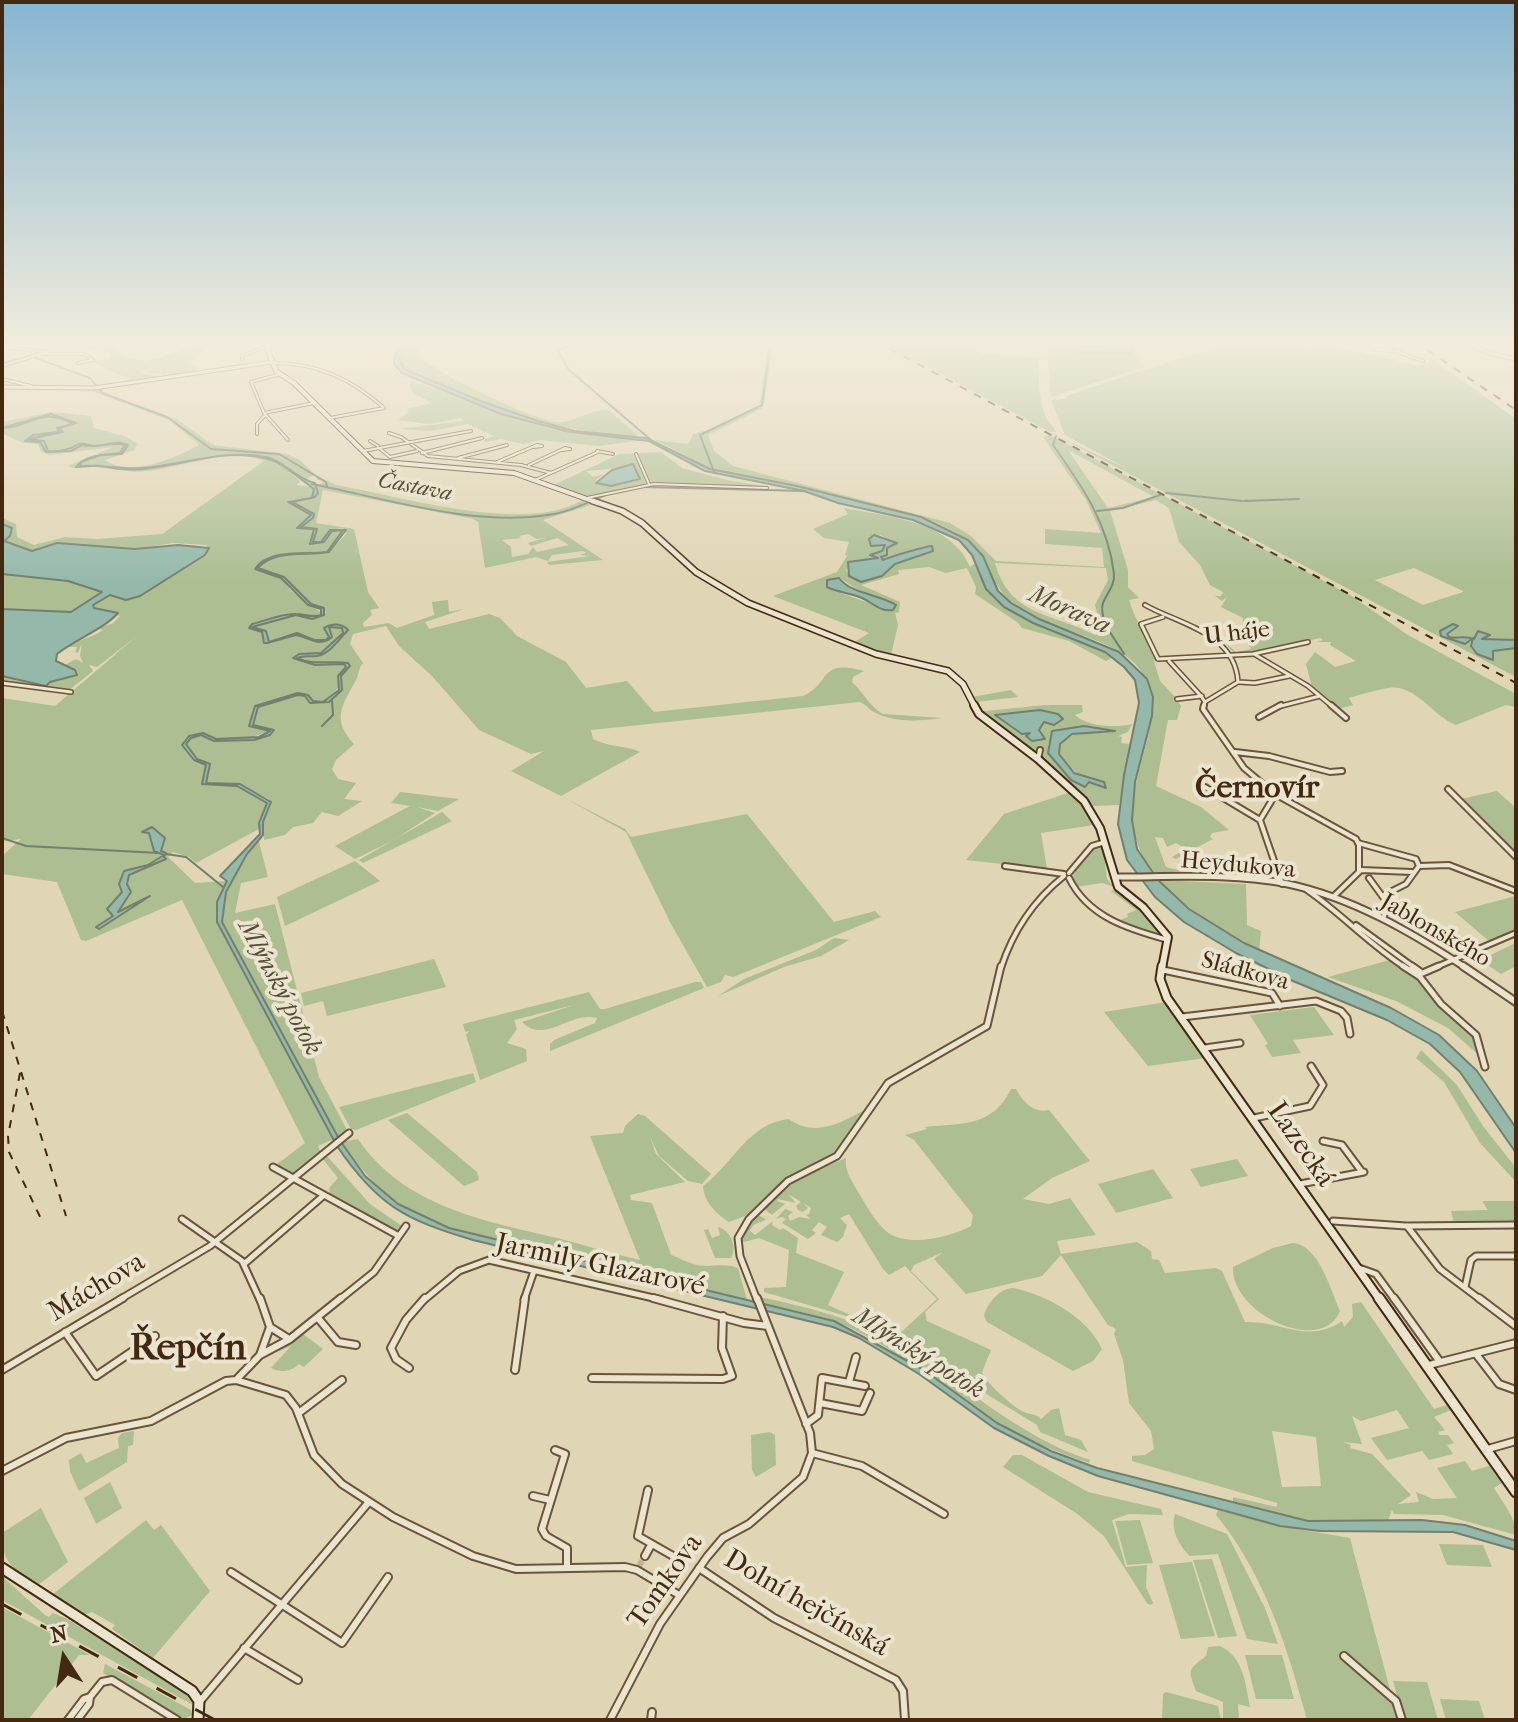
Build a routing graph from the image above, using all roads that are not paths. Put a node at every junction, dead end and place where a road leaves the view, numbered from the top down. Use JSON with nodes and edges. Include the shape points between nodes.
{"nodes":[{"id":1,"x":259,"y":421,"type":"edge"},
{"id":2,"x":271,"y":421,"type":"edge"},
{"id":3,"x":333,"y":421,"type":"edge"},
{"id":4,"x":471,"y":431,"type":"dead end"},
{"id":5,"x":389,"y":433,"type":"dead end"},
{"id":6,"x":257,"y":434,"type":"dead end"},
{"id":7,"x":482,"y":438,"type":"dead end"},
{"id":8,"x":288,"y":440,"type":"dead end"},
{"id":9,"x":370,"y":441,"type":"dead end"},
{"id":10,"x":409,"y":441,"type":"junction"},
{"id":11,"x":497,"y":446,"type":"dead end"},
{"id":12,"x":380,"y":447,"type":"junction"},
{"id":13,"x":533,"y":447,"type":"dead end"},
{"id":14,"x":562,"y":450,"type":"dead end"},
{"id":15,"x":363,"y":451,"type":"junction"},
{"id":16,"x":418,"y":452,"type":"junction"},
{"id":17,"x":613,"y":454,"type":"dead end"},
{"id":18,"x":636,"y":454,"type":"dead end"},
{"id":19,"x":455,"y":459,"type":"junction"},
{"id":20,"x":497,"y":462,"type":"junction"},
{"id":21,"x":527,"y":466,"type":"junction"},
{"id":22,"x":551,"y":473,"type":"junction"},
{"id":23,"x":535,"y":480,"type":"junction"},
{"id":24,"x":649,"y":484,"type":"junction"},
{"id":25,"x":767,"y":488,"type":"dead end"},
{"id":26,"x":590,"y":500,"type":"junction"},
{"id":27,"x":1145,"y":605,"type":"dead end"},
{"id":28,"x":1163,"y":617,"type":"junction"},
{"id":29,"x":1308,"y":642,"type":"dead end"},
{"id":30,"x":1233,"y":654,"type":"junction"},
{"id":31,"x":1253,"y":654,"type":"junction"},
{"id":32,"x":1169,"y":661,"type":"junction"},
{"id":33,"x":1292,"y":675,"type":"junction"},
{"id":34,"x":1238,"y":682,"type":"junction"},
{"id":35,"x":2,"y":683,"type":"edge"},
{"id":36,"x":71,"y":692,"type":"dead end"},
{"id":37,"x":1201,"y":696,"type":"junction"},
{"id":38,"x":1320,"y":696,"type":"junction"},
{"id":39,"x":1215,"y":697,"type":"junction"},
{"id":40,"x":1177,"y":699,"type":"dead end"},
{"id":41,"x":1205,"y":702,"type":"junction"},
{"id":42,"x":1259,"y":717,"type":"dead end"},
{"id":43,"x":1346,"y":718,"type":"dead end"},
{"id":44,"x":1040,"y":750,"type":"dead end"},
{"id":45,"x":1235,"y":752,"type":"junction"},
{"id":46,"x":1038,"y":759,"type":"junction"},
{"id":47,"x":1342,"y":771,"type":"dead end"},
{"id":48,"x":1205,"y":787,"type":"dead end"},
{"id":49,"x":1448,"y":789,"type":"dead end"},
{"id":50,"x":1275,"y":794,"type":"junction"},
{"id":51,"x":1260,"y":820,"type":"junction"},
{"id":52,"x":1105,"y":842,"type":"junction"},
{"id":53,"x":1358,"y":843,"type":"junction"},
{"id":54,"x":1516,"y":857,"type":"edge"},
{"id":55,"x":1421,"y":864,"type":"junction"},
{"id":56,"x":1005,"y":866,"type":"dead end"},
{"id":57,"x":1359,"y":871,"type":"junction"},
{"id":58,"x":1412,"y":872,"type":"junction"},
{"id":59,"x":1066,"y":875,"type":"junction"},
{"id":60,"x":1114,"y":877,"type":"junction"},
{"id":61,"x":1369,"y":878,"type":"dead end"},
{"id":62,"x":1282,"y":884,"type":"junction"},
{"id":63,"x":1516,"y":891,"type":"edge"},
{"id":64,"x":1382,"y":896,"type":"junction"},
{"id":65,"x":1329,"y":901,"type":"junction"},
{"id":66,"x":1383,"y":919,"type":"junction"},
{"id":67,"x":1516,"y":933,"type":"edge"},
{"id":68,"x":1168,"y":940,"type":"junction"},
{"id":69,"x":1452,"y":959,"type":"junction"},
{"id":70,"x":1161,"y":969,"type":"junction"},
{"id":71,"x":1420,"y":974,"type":"junction"},
{"id":72,"x":1516,"y":1002,"type":"edge"},
{"id":73,"x":1280,"y":1006,"type":"junction"},
{"id":74,"x":1182,"y":1017,"type":"junction"},
{"id":75,"x":1350,"y":1034,"type":"dead end"},
{"id":76,"x":1240,"y":1043,"type":"dead end"},
{"id":77,"x":1205,"y":1048,"type":"junction"},
{"id":78,"x":1311,"y":1066,"type":"dead end"},
{"id":79,"x":1485,"y":1067,"type":"dead end"},
{"id":80,"x":1254,"y":1118,"type":"junction"},
{"id":81,"x":347,"y":1135,"type":"dead end"},
{"id":82,"x":1323,"y":1141,"type":"dead end"},
{"id":83,"x":273,"y":1167,"type":"dead end"},
{"id":84,"x":292,"y":1180,"type":"junction"},
{"id":85,"x":1300,"y":1184,"type":"junction"},
{"id":86,"x":323,"y":1196,"type":"junction"},
{"id":87,"x":182,"y":1219,"type":"dead end"},
{"id":88,"x":1333,"y":1221,"type":"dead end"},
{"id":89,"x":1516,"y":1225,"type":"edge"},
{"id":90,"x":406,"y":1226,"type":"dead end"},
{"id":91,"x":1406,"y":1226,"type":"junction"},
{"id":92,"x":397,"y":1235,"type":"junction"},
{"id":93,"x":214,"y":1243,"type":"junction"},
{"id":94,"x":1516,"y":1256,"type":"edge"},
{"id":95,"x":244,"y":1264,"type":"junction"},
{"id":96,"x":1359,"y":1268,"type":"junction"},
{"id":97,"x":534,"y":1271,"type":"junction"},
{"id":98,"x":1465,"y":1287,"type":"junction"},
{"id":99,"x":723,"y":1316,"type":"junction"},
{"id":100,"x":318,"y":1318,"type":"junction"},
{"id":101,"x":765,"y":1320,"type":"junction"},
{"id":102,"x":1516,"y":1326,"type":"edge"},
{"id":103,"x":270,"y":1327,"type":"junction"},
{"id":104,"x":65,"y":1332,"type":"junction"},
{"id":105,"x":155,"y":1336,"type":"dead end"},
{"id":106,"x":290,"y":1339,"type":"junction"},
{"id":107,"x":1516,"y":1343,"type":"edge"},
{"id":108,"x":356,"y":1345,"type":"dead end"},
{"id":109,"x":1476,"y":1354,"type":"junction"},
{"id":110,"x":260,"y":1355,"type":"junction"},
{"id":111,"x":856,"y":1357,"type":"dead end"},
{"id":112,"x":1440,"y":1362,"type":"junction"},
{"id":113,"x":1427,"y":1365,"type":"junction"},
{"id":114,"x":409,"y":1368,"type":"dead end"},
{"id":115,"x":2,"y":1370,"type":"edge"},
{"id":116,"x":515,"y":1370,"type":"dead end"},
{"id":117,"x":592,"y":1378,"type":"dead end"},
{"id":118,"x":236,"y":1380,"type":"junction"},
{"id":119,"x":342,"y":1380,"type":"dead end"},
{"id":120,"x":849,"y":1382,"type":"junction"},
{"id":121,"x":865,"y":1386,"type":"dead end"},
{"id":122,"x":1516,"y":1390,"type":"edge"},
{"id":123,"x":870,"y":1393,"type":"dead end"},
{"id":124,"x":820,"y":1403,"type":"junction"},
{"id":125,"x":299,"y":1413,"type":"junction"},
{"id":126,"x":806,"y":1424,"type":"junction"},
{"id":127,"x":1516,"y":1441,"type":"edge"},
{"id":128,"x":1486,"y":1449,"type":"junction"},
{"id":129,"x":555,"y":1450,"type":"dead end"},
{"id":130,"x":812,"y":1453,"type":"junction"},
{"id":131,"x":2,"y":1471,"type":"edge"},
{"id":132,"x":648,"y":1490,"type":"dead end"},
{"id":133,"x":1516,"y":1492,"type":"edge"},
{"id":134,"x":533,"y":1496,"type":"dead end"},
{"id":135,"x":550,"y":1500,"type":"junction"},
{"id":136,"x":368,"y":1503,"type":"junction"},
{"id":137,"x":944,"y":1514,"type":"dead end"},
{"id":138,"x":651,"y":1545,"type":"junction"},
{"id":139,"x":645,"y":1556,"type":"tunnel mouth"},
{"id":140,"x":673,"y":1556,"type":"dead end"},
{"id":141,"x":2,"y":1568,"type":"edge"},
{"id":142,"x":567,"y":1568,"type":"junction"},
{"id":143,"x":699,"y":1568,"type":"junction"},
{"id":144,"x":231,"y":1572,"type":"dead end"},
{"id":145,"x":388,"y":1577,"type":"dead end"},
{"id":146,"x":679,"y":1595,"type":"junction"},
{"id":147,"x":280,"y":1606,"type":"junction"},
{"id":148,"x":244,"y":1648,"type":"junction"},
{"id":149,"x":1344,"y":1656,"type":"dead end"},
{"id":150,"x":298,"y":1680,"type":"dead end"},
{"id":151,"x":90,"y":1697,"type":"junction"},
{"id":152,"x":199,"y":1711,"type":"edge"},
{"id":153,"x":611,"y":1719,"type":"edge"},
{"id":154,"x":68,"y":1720,"type":"edge"},
{"id":155,"x":77,"y":1720,"type":"edge"},
{"id":156,"x":177,"y":1720,"type":"edge"},
{"id":157,"x":905,"y":1720,"type":"edge"},
{"id":158,"x":1402,"y":1720,"type":"edge"}],
"edges":[{"from":1,"to":6,"type":"street"},
{"from":2,"to":8,"type":"street"},
{"from":3,"to":15,"type":"main road"},
{"from":4,"to":10,"type":"street"},
{"from":5,"to":10,"type":"street"},
{"from":7,"to":16,"type":"street"},
{"from":9,"to":12,"type":"street"},
{"from":10,"to":12,"type":"street"},
{"from":10,"to":16,"type":"street"},
{"from":11,"to":19,"type":"street"},
{"from":12,"to":15,"type":"street"},
{"from":12,"to":16,"type":"street","via":[[390,457]]},
{"from":13,"to":20,"type":"street"},
{"from":14,"to":21,"type":"street"},
{"from":15,"to":23,"type":"main road","via":[[384,464],[511,472]]},
{"from":16,"to":19,"type":"street"},
{"from":17,"to":22,"type":"street","via":[[596,451]]},
{"from":18,"to":24,"type":"street"},
{"from":19,"to":20,"type":"street"},
{"from":20,"to":21,"type":"street"},
{"from":21,"to":22,"type":"street"},
{"from":22,"to":23,"type":"street"},
{"from":23,"to":26,"type":"main road"},
{"from":24,"to":25,"type":"street"},
{"from":24,"to":26,"type":"street"},
{"from":26,"to":46,"type":"main road","via":[[636,517],[691,569],[748,603],[876,654],[948,671],[963,684],[979,714]]},
{"from":27,"to":28,"type":"street"},
{"from":28,"to":30,"type":"street","via":[[1223,644]]},
{"from":28,"to":32,"type":"street","via":[[1141,624],[1155,657]]},
{"from":29,"to":31,"type":"street","name":"U háje"},
{"from":30,"to":31,"type":"street","name":"U háje"},
{"from":30,"to":32,"type":"street","name":"U háje"},
{"from":30,"to":34,"type":"street"},
{"from":31,"to":33,"type":"street"},
{"from":32,"to":37,"type":"street"},
{"from":33,"to":34,"type":"street"},
{"from":33,"to":38,"type":"street"},
{"from":34,"to":39,"type":"street"},
{"from":35,"to":36,"type":"street"},
{"from":37,"to":39,"type":"street"},
{"from":37,"to":40,"type":"street"},
{"from":37,"to":41,"type":"street"},
{"from":38,"to":42,"type":"street","via":[[1285,703]]},
{"from":38,"to":43,"type":"street"},
{"from":39,"to":41,"type":"street"},
{"from":41,"to":45,"type":"street","via":[[1203,709]]},
{"from":44,"to":46,"type":"street"},
{"from":45,"to":47,"type":"street"},
{"from":45,"to":50,"type":"street","via":[[1244,768]]},
{"from":46,"to":52,"type":"main road","via":[[1079,795],[1102,828]]},
{"from":48,"to":51,"type":"street"},
{"from":49,"to":54,"type":"street"},
{"from":50,"to":51,"type":"street"},
{"from":50,"to":53,"type":"street"},
{"from":51,"to":62,"type":"street"},
{"from":52,"to":59,"type":"street","via":[[1092,846]]},
{"from":52,"to":60,"type":"main road"},
{"from":53,"to":55,"type":"street"},
{"from":53,"to":57,"type":"street"},
{"from":55,"to":58,"type":"street"},
{"from":55,"to":63,"type":"street","via":[[1449,865]]},
{"from":56,"to":59,"type":"street"},
{"from":57,"to":58,"type":"street"},
{"from":57,"to":65,"type":"street"},
{"from":58,"to":64,"type":"street","via":[[1406,884]]},
{"from":59,"to":68,"type":"street","via":[[1081,901]]},
{"from":59,"to":101,"type":"street","via":[[1010,942],[987,1025],[888,1083],[835,1158],[788,1181],[744,1225],[738,1252]]},
{"from":60,"to":62,"type":"street","name":"Heydukova"},
{"from":60,"to":68,"type":"main road"},
{"from":61,"to":64,"type":"street"},
{"from":62,"to":65,"type":"street","name":"Heydukova"},
{"from":64,"to":66,"type":"street","via":[[1389,907]]},
{"from":65,"to":66,"type":"street","name":"Jablonského"},
{"from":65,"to":71,"type":"street"},
{"from":66,"to":69,"type":"street","name":"Jablonského"},
{"from":67,"to":69,"type":"street"},
{"from":68,"to":70,"type":"main road"},
{"from":69,"to":71,"type":"street"},
{"from":69,"to":72,"type":"street","name":"Jablonského"},
{"from":70,"to":73,"type":"street","name":"Sládkova","via":[[1272,993]]},
{"from":70,"to":74,"type":"main road","name":"Lazecká","via":[[1162,990]]},
{"from":71,"to":79,"type":"street","via":[[1441,1004],[1476,1035]]},
{"from":73,"to":74,"type":"street"},
{"from":73,"to":75,"type":"street","name":"Sládkova","via":[[1325,1003],[1346,1015]]},
{"from":74,"to":77,"type":"main road","name":"Lazecká"},
{"from":76,"to":77,"type":"street"},
{"from":77,"to":80,"type":"main road","name":"Lazecká"},
{"from":78,"to":80,"type":"street","via":[[1323,1085],[1310,1106]]},
{"from":80,"to":85,"type":"main road","name":"Lazecká"},
{"from":81,"to":84,"type":"street","name":"Máchova"},
{"from":82,"to":85,"type":"street","via":[[1342,1145],[1363,1172]]},
{"from":83,"to":84,"type":"street"},
{"from":84,"to":86,"type":"street"},
{"from":84,"to":93,"type":"street","name":"Máchova"},
{"from":85,"to":96,"type":"main road","name":"Lazecká"},
{"from":86,"to":92,"type":"street"},
{"from":86,"to":95,"type":"street"},
{"from":87,"to":93,"type":"street"},
{"from":88,"to":91,"type":"street"},
{"from":89,"to":91,"type":"street"},
{"from":90,"to":92,"type":"street"},
{"from":91,"to":98,"type":"street","via":[[1433,1263]]},
{"from":92,"to":100,"type":"street","via":[[374,1272]]},
{"from":93,"to":95,"type":"street"},
{"from":93,"to":104,"type":"street","name":"Máchova"},
{"from":94,"to":98,"type":"street","via":[[1476,1256]]},
{"from":95,"to":103,"type":"street"},
{"from":96,"to":112,"type":"street","name":"Lazecká","via":[[1376,1274]]},
{"from":96,"to":113,"type":"main road","name":"Lazecká"},
{"from":97,"to":99,"type":"street","name":"Jarmily Glazarové"},
{"from":97,"to":114,"type":"street","name":"Jarmily Glazarové","via":[[483,1260],[427,1296],[407,1315],[392,1346],[396,1359]]},
{"from":97,"to":116,"type":"street","via":[[526,1288]]},
{"from":98,"to":102,"type":"street"},
{"from":99,"to":101,"type":"street","name":"Jarmily Glazarové","via":[[755,1326]]},
{"from":99,"to":117,"type":"street","name":"Jarmily Glazarové","via":[[722,1348],[732,1376]]},
{"from":100,"to":106,"type":"street"},
{"from":100,"to":108,"type":"street","via":[[338,1342]]},
{"from":101,"to":126,"type":"street"},
{"from":103,"to":106,"type":"street"},
{"from":103,"to":110,"type":"street"},
{"from":104,"to":105,"type":"street","via":[[96,1376]]},
{"from":104,"to":115,"type":"street","name":"Máchova"},
{"from":106,"to":110,"type":"street"},
{"from":107,"to":109,"type":"street"},
{"from":109,"to":112,"type":"street"},
{"from":109,"to":122,"type":"street","via":[[1493,1378]]},
{"from":110,"to":118,"type":"street"},
{"from":111,"to":120,"type":"street"},
{"from":112,"to":113,"type":"street"},
{"from":113,"to":128,"type":"main road","name":"Lazecká"},
{"from":118,"to":125,"type":"street","via":[[286,1395]]},
{"from":118,"to":131,"type":"street","via":[[151,1421],[66,1438]]},
{"from":119,"to":125,"type":"street"},
{"from":120,"to":121,"type":"street"},
{"from":120,"to":124,"type":"street","via":[[822,1378]]},
{"from":123,"to":124,"type":"street","via":[[862,1411]]},
{"from":124,"to":126,"type":"street","via":[[817,1417]]},
{"from":125,"to":136,"type":"street","via":[[305,1442],[318,1459]]},
{"from":126,"to":130,"type":"street"},
{"from":127,"to":128,"type":"street"},
{"from":128,"to":133,"type":"main road","name":"Lazecká"},
{"from":129,"to":135,"type":"street","via":[[565,1454]]},
{"from":130,"to":137,"type":"street","via":[[862,1466]]},
{"from":130,"to":143,"type":"street","name":"Tomkova","via":[[795,1486],[723,1538]]},
{"from":132,"to":138,"type":"street","via":[[637,1534]]},
{"from":134,"to":135,"type":"street"},
{"from":135,"to":142,"type":"street","via":[[542,1529],[567,1548]]},
{"from":136,"to":142,"type":"street","via":[[492,1564]]},
{"from":136,"to":147,"type":"street"},
{"from":138,"to":139,"type":"street"},
{"from":138,"to":140,"type":"street"},
{"from":141,"to":152,"type":"main road","via":[[192,1691]]},
{"from":142,"to":146,"type":"street","via":[[638,1568]]},
{"from":143,"to":146,"type":"street","name":"Tomkova"},
{"from":143,"to":157,"type":"street","name":"Dolní hejčínská","via":[[774,1618],[896,1680],[903,1691]]},
{"from":144,"to":147,"type":"street"},
{"from":145,"to":147,"type":"street","via":[[342,1643]]},
{"from":146,"to":153,"type":"street","name":"Tomkova"},
{"from":147,"to":148,"type":"street"},
{"from":148,"to":150,"type":"street"},
{"from":148,"to":152,"type":"street"},
{"from":149,"to":158,"type":"street","via":[[1396,1701]]},
{"from":151,"to":154,"type":"street"},
{"from":151,"to":155,"type":"street"},
{"from":151,"to":156,"type":"street","via":[[102,1682],[112,1680]]}]}
